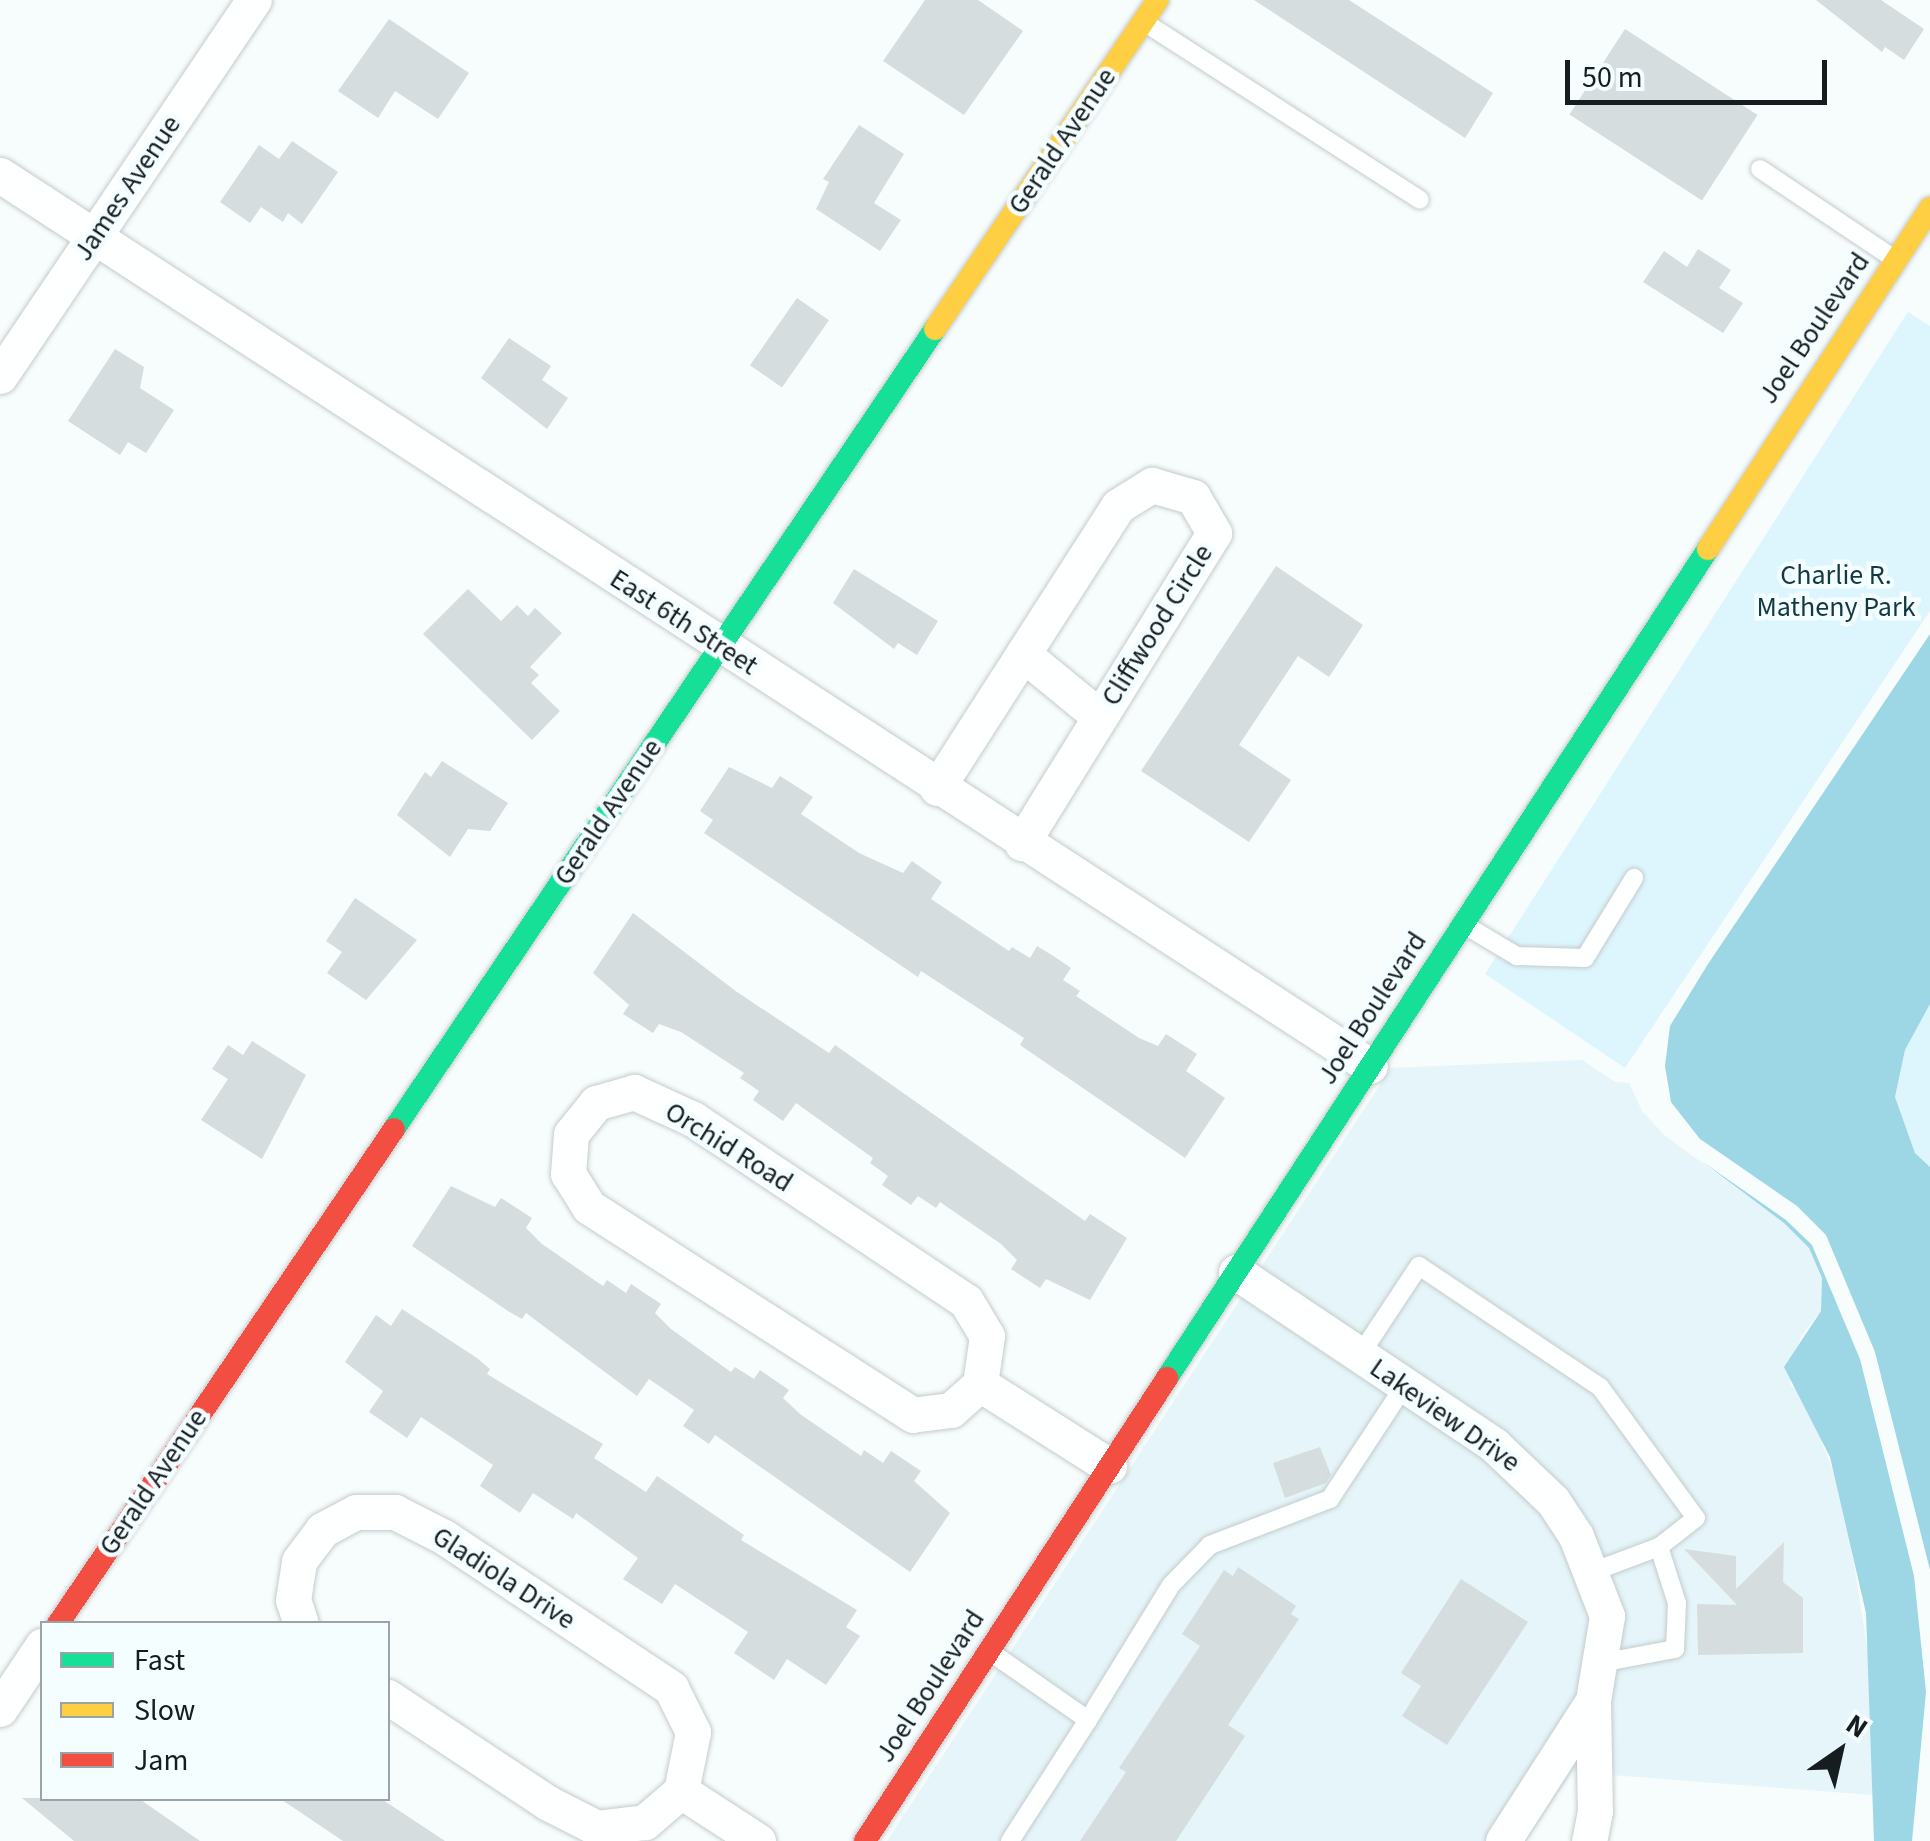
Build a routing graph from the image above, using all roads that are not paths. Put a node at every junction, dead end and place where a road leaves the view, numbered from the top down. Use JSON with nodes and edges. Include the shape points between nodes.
{"nodes":[{"id":1,"x":254,"y":0,"type":"edge"},
{"id":2,"x":1158,"y":0,"type":"edge"},
{"id":3,"x":1144,"y":21,"type":"junction"},
{"id":4,"x":1760,"y":169,"type":"dead end"},
{"id":5,"x":0,"y":175,"type":"edge"},
{"id":6,"x":1420,"y":200,"type":"dead end"},
{"id":7,"x":1930,"y":208,"type":"edge"},
{"id":8,"x":94,"y":237,"type":"junction"},
{"id":9,"x":1896,"y":260,"type":"junction"},
{"id":10,"x":0,"y":376,"type":"edge"},
{"id":11,"x":720,"y":646,"type":"junction"},
{"id":12,"x":1023,"y":654,"type":"junction"},
{"id":13,"x":1100,"y":717,"type":"junction"},
{"id":14,"x":937,"y":788,"type":"junction"},
{"id":15,"x":1022,"y":844,"type":"junction"},
{"id":16,"x":1634,"y":878,"type":"dead end"},
{"id":17,"x":1463,"y":924,"type":"junction"},
{"id":18,"x":1370,"y":1066,"type":"junction"},
{"id":19,"x":1236,"y":1272,"type":"junction"},
{"id":20,"x":1360,"y":1355,"type":"junction"},
{"id":21,"x":980,"y":1384,"type":"junction"},
{"id":22,"x":1405,"y":1385,"type":"junction"},
{"id":23,"x":1109,"y":1466,"type":"junction"},
{"id":24,"x":1660,"y":1547,"type":"junction"},
{"id":25,"x":1592,"y":1572,"type":"junction"},
{"id":26,"x":60,"y":1621,"type":"edge"},
{"id":27,"x":299,"y":1621,"type":"edge"},
{"id":28,"x":40,"y":1649,"type":"edge"},
{"id":29,"x":988,"y":1651,"type":"junction"},
{"id":30,"x":1600,"y":1663,"type":"junction"},
{"id":31,"x":390,"y":1698,"type":"edge"},
{"id":32,"x":1593,"y":1701,"type":"junction"},
{"id":33,"x":0,"y":1709,"type":"edge"},
{"id":34,"x":1088,"y":1720,"type":"junction"},
{"id":35,"x":681,"y":1791,"type":"junction"},
{"id":36,"x":758,"y":1841,"type":"edge"},
{"id":37,"x":865,"y":1841,"type":"edge"},
{"id":38,"x":1010,"y":1841,"type":"edge"},
{"id":39,"x":1502,"y":1841,"type":"edge"},
{"id":40,"x":1589,"y":1841,"type":"edge"}],
"edges":[{"from":1,"to":8,"type":"street","name":"James Avenue"},
{"from":2,"to":3,"type":"street","name":"Gerald Avenue"},
{"from":3,"to":6,"type":"lane"},
{"from":3,"to":11,"type":"street","name":"Gerald Avenue"},
{"from":4,"to":9,"type":"lane"},
{"from":5,"to":8,"type":"street","name":"East 6th Street"},
{"from":7,"to":9,"type":"street","name":"Joel Boulevard"},
{"from":8,"to":10,"type":"street","name":"James Avenue"},
{"from":8,"to":11,"type":"street","name":"East 6th Street"},
{"from":9,"to":17,"type":"street","name":"Joel Boulevard"},
{"from":11,"to":14,"type":"street","name":"East 6th Street"},
{"from":11,"to":26,"type":"street","name":"Gerald Avenue"},
{"from":12,"to":13,"type":"street","name":"Cliffwood Circle"},
{"from":12,"to":13,"type":"street","name":"Cliffwood Circle","via":[[1118,506],[1152,485],[1193,497],[1214,533]]},
{"from":12,"to":14,"type":"street","name":"Cliffwood Circle"},
{"from":13,"to":15,"type":"street","name":"Cliffwood Circle"},
{"from":14,"to":15,"type":"street","name":"East 6th Street"},
{"from":15,"to":18,"type":"street","name":"East 6th Street"},
{"from":16,"to":17,"type":"lane","via":[[1585,958],[1517,956]]},
{"from":17,"to":18,"type":"street","name":"Joel Boulevard"},
{"from":18,"to":19,"type":"street","name":"Joel Boulevard"},
{"from":19,"to":20,"type":"street","name":"Lakeview Drive"},
{"from":19,"to":23,"type":"street","name":"Joel Boulevard"},
{"from":20,"to":22,"type":"street","name":"Lakeview Drive"},
{"from":20,"to":24,"type":"lane","via":[[1419,1266],[1600,1387],[1696,1518]]},
{"from":21,"to":21,"type":"street","name":"Orchid Road","via":[[952,1410],[913,1416],[879,1398],[590,1208],[568,1174],[571,1134],[596,1103],[634,1092],[692,1119],[966,1302],[987,1336]]},
{"from":21,"to":23,"type":"street"},
{"from":22,"to":25,"type":"street","name":"Lakeview Drive","via":[[1525,1471],[1553,1501]]},
{"from":22,"to":34,"type":"lane","via":[[1330,1499],[1210,1545],[1171,1585]]},
{"from":23,"to":29,"type":"street","name":"Joel Boulevard"},
{"from":24,"to":25,"type":"lane"},
{"from":24,"to":30,"type":"lane","via":[[1676,1603],[1675,1650]]},
{"from":25,"to":30,"type":"street","name":"Lakeview Drive","via":[[1607,1616]]},
{"from":27,"to":35,"type":"street","name":"Gladiola Drive","via":[[293,1600],[299,1561],[322,1530],[356,1512],[395,1512],[444,1537],[671,1688],[693,1732]]},
{"from":28,"to":33,"type":"street"},
{"from":29,"to":34,"type":"lane"},
{"from":29,"to":37,"type":"street","name":"Joel Boulevard"},
{"from":30,"to":32,"type":"street","name":"Lakeview Drive"},
{"from":31,"to":35,"type":"street","via":[[597,1828],[645,1822]]},
{"from":32,"to":39,"type":"street"},
{"from":32,"to":40,"type":"street","name":"Lakeview Drive"},
{"from":34,"to":38,"type":"lane"},
{"from":35,"to":36,"type":"street"}]}
